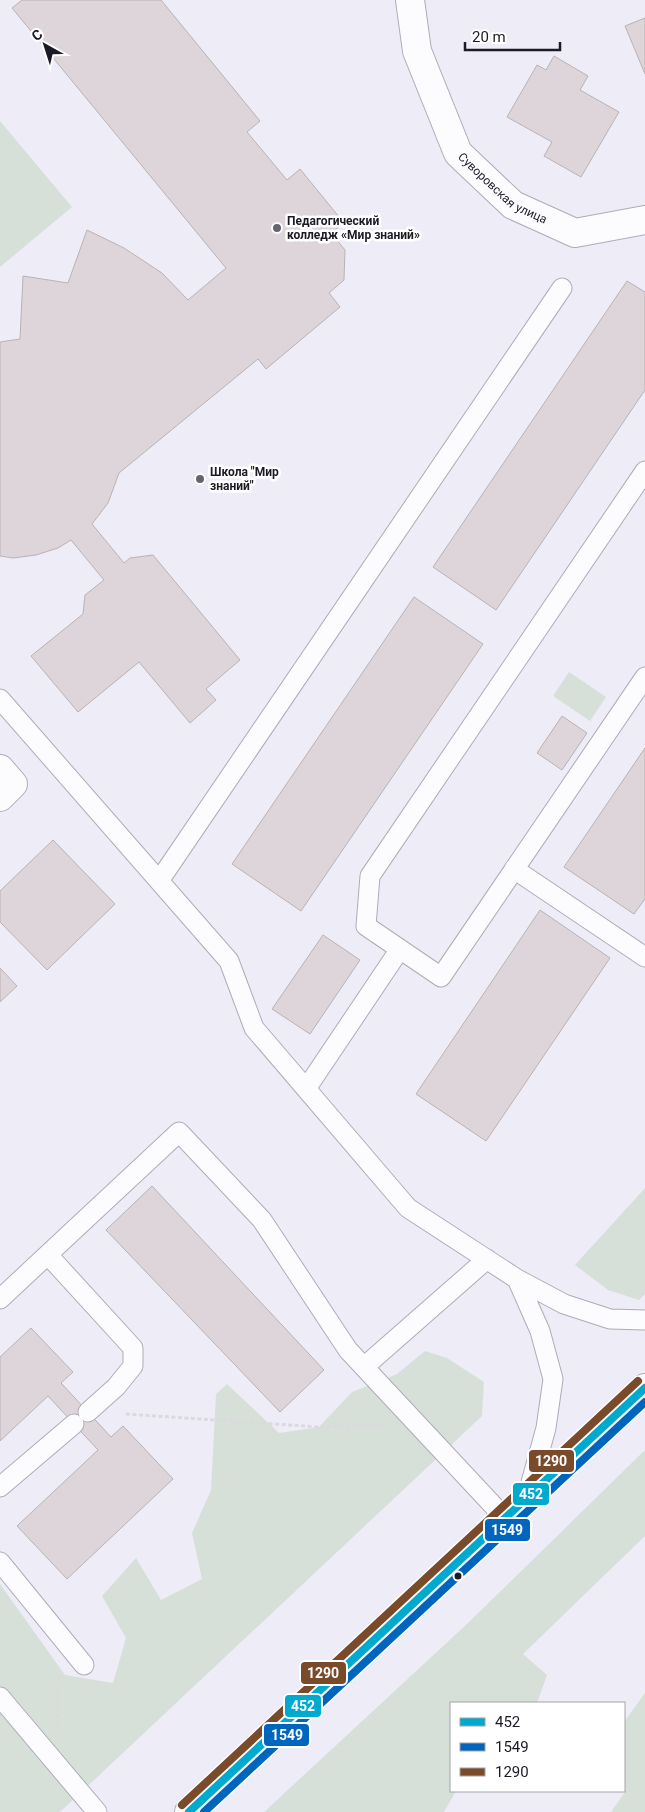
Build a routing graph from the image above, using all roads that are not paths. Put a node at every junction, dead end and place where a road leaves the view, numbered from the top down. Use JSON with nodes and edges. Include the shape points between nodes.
{"nodes":[{"id":1,"x":410,"y":0,"type":"edge"},
{"id":2,"x":645,"y":220,"type":"edge"},
{"id":3,"x":562,"y":288,"type":"dead end"},
{"id":4,"x":645,"y":471,"type":"edge"},
{"id":5,"x":645,"y":676,"type":"edge"},
{"id":6,"x":0,"y":699,"type":"edge"},
{"id":7,"x":514,"y":870,"type":"junction"},
{"id":8,"x":159,"y":881,"type":"junction"},
{"id":9,"x":400,"y":949,"type":"junction"},
{"id":10,"x":645,"y":957,"type":"edge"},
{"id":11,"x":306,"y":1089,"type":"junction"},
{"id":12,"x":48,"y":1254,"type":"junction"},
{"id":13,"x":487,"y":1259,"type":"junction"},
{"id":14,"x":517,"y":1279,"type":"junction"},
{"id":15,"x":0,"y":1299,"type":"edge"},
{"id":16,"x":645,"y":1320,"type":"edge"},
{"id":17,"x":364,"y":1367,"type":"junction"},
{"id":18,"x":645,"y":1388,"type":"edge"},
{"id":19,"x":0,"y":1487,"type":"edge"},
{"id":20,"x":527,"y":1497,"type":"junction"},
{"id":21,"x":504,"y":1517,"type":"junction"},
{"id":22,"x":0,"y":1562,"type":"edge"},
{"id":23,"x":84,"y":1665,"type":"dead end"},
{"id":24,"x":0,"y":1697,"type":"edge"},
{"id":25,"x":97,"y":1812,"type":"edge"},
{"id":26,"x":189,"y":1812,"type":"edge"}],
"edges":[{"from":1,"to":2,"type":"main road","name":"Суворовская улица","via":[[417,51],[458,154],[513,205],[576,233]]},
{"from":3,"to":8,"type":"lane"},
{"from":4,"to":9,"type":"lane","via":[[370,876],[366,926]]},
{"from":5,"to":7,"type":"lane"},
{"from":6,"to":8,"type":"lane"},
{"from":7,"to":9,"type":"lane","via":[[441,977]]},
{"from":7,"to":10,"type":"lane"},
{"from":8,"to":11,"type":"lane","via":[[229,962],[254,1028]]},
{"from":9,"to":11,"type":"lane"},
{"from":11,"to":13,"type":"lane","via":[[408,1208]]},
{"from":12,"to":15,"type":"lane"},
{"from":12,"to":17,"type":"lane","via":[[179,1132],[262,1220],[348,1350]]},
{"from":12,"to":19,"type":"lane","via":[[133,1348],[133,1366],[116,1387]]},
{"from":13,"to":14,"type":"lane"},
{"from":13,"to":17,"type":"lane"},
{"from":14,"to":16,"type":"lane","via":[[564,1304],[610,1319]]},
{"from":14,"to":20,"type":"lane","via":[[540,1331],[553,1379],[546,1428]]},
{"from":17,"to":21,"type":"lane"},
{"from":18,"to":20,"type":"main road"},
{"from":20,"to":21,"type":"main road"},
{"from":21,"to":26,"type":"main road"},
{"from":22,"to":23,"type":"lane"},
{"from":24,"to":25,"type":"lane"}]}
